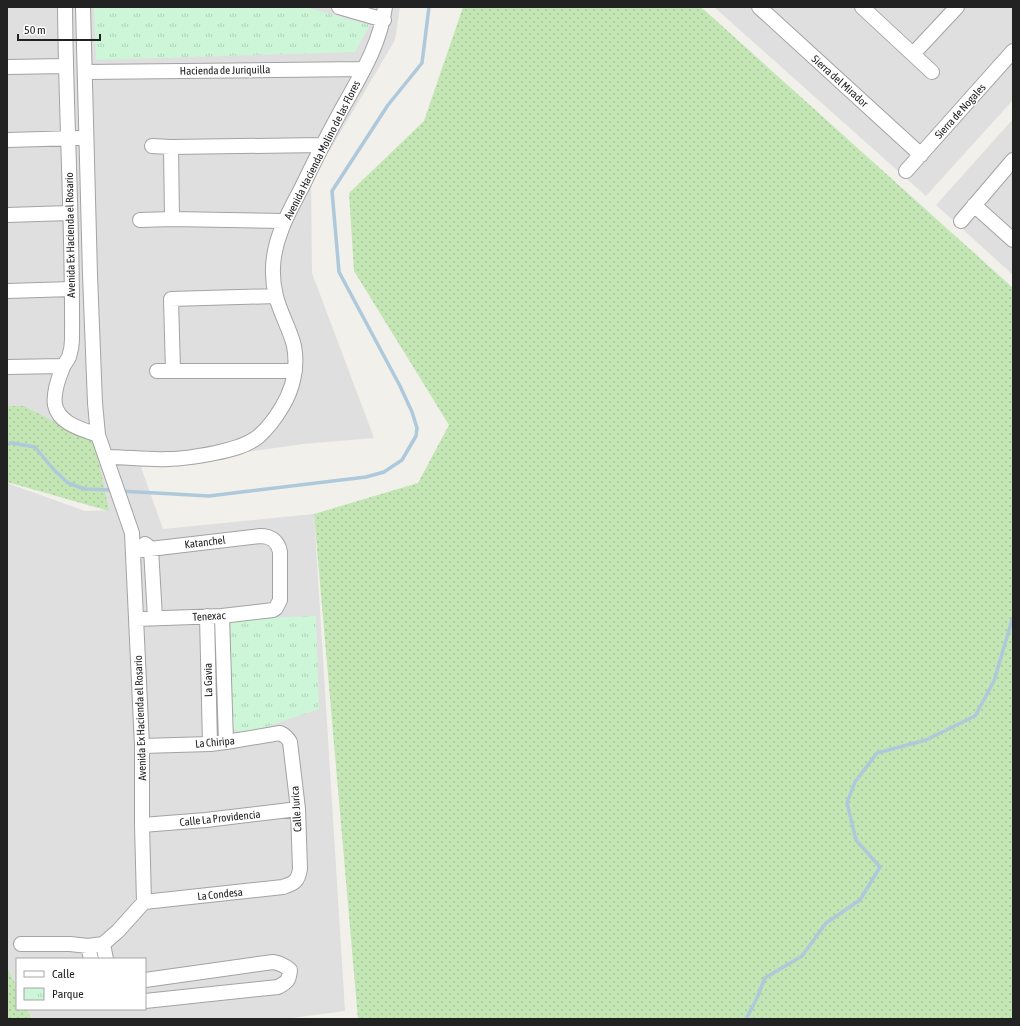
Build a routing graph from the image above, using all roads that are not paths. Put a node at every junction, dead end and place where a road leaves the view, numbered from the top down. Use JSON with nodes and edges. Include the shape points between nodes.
{"nodes":[{"id":1,"x":65,"y":7,"type":"edge"},
{"id":2,"x":84,"y":7,"type":"edge"},
{"id":3,"x":339,"y":7,"type":"edge"},
{"id":4,"x":758,"y":7,"type":"edge"},
{"id":5,"x":862,"y":7,"type":"edge"},
{"id":6,"x":957,"y":7,"type":"edge"},
{"id":7,"x":384,"y":13,"type":"edge"},
{"id":8,"x":1013,"y":51,"type":"edge"},
{"id":9,"x":913,"y":54,"type":"junction"},
{"id":10,"x":66,"y":66,"type":"junction"},
{"id":11,"x":7,"y":67,"type":"edge"},
{"id":12,"x":364,"y":69,"type":"junction"},
{"id":13,"x":85,"y":72,"type":"junction"},
{"id":14,"x":932,"y":72,"type":"dead end"},
{"id":15,"x":68,"y":138,"type":"junction"},
{"id":16,"x":86,"y":138,"type":"junction"},
{"id":17,"x":7,"y":140,"type":"edge"},
{"id":18,"x":322,"y":145,"type":"junction"},
{"id":19,"x":152,"y":146,"type":"dead end"},
{"id":20,"x":171,"y":147,"type":"junction"},
{"id":21,"x":921,"y":155,"type":"junction"},
{"id":22,"x":1013,"y":160,"type":"edge"},
{"id":23,"x":906,"y":171,"type":"dead end"},
{"id":24,"x":974,"y":205,"type":"junction"},
{"id":25,"x":70,"y":214,"type":"junction"},
{"id":26,"x":7,"y":215,"type":"edge"},
{"id":27,"x":172,"y":219,"type":"junction"},
{"id":28,"x":140,"y":220,"type":"dead end"},
{"id":29,"x":961,"y":220,"type":"dead end"},
{"id":30,"x":285,"y":221,"type":"junction"},
{"id":31,"x":1013,"y":240,"type":"edge"},
{"id":32,"x":72,"y":289,"type":"junction"},
{"id":33,"x":7,"y":291,"type":"edge"},
{"id":34,"x":276,"y":296,"type":"junction"},
{"id":35,"x":63,"y":366,"type":"junction"},
{"id":36,"x":7,"y":367,"type":"edge"},
{"id":37,"x":173,"y":371,"type":"junction"},
{"id":38,"x":295,"y":371,"type":"junction"},
{"id":39,"x":157,"y":372,"type":"dead end"},
{"id":40,"x":98,"y":435,"type":"junction"},
{"id":41,"x":106,"y":457,"type":"junction"},
{"id":42,"x":130,"y":527,"type":"junction"},
{"id":43,"x":151,"y":549,"type":"junction"},
{"id":44,"x":132,"y":551,"type":"junction"},
{"id":45,"x":279,"y":605,"type":"joint"},
{"id":46,"x":207,"y":616,"type":"junction"},
{"id":47,"x":222,"y":616,"type":"junction"},
{"id":48,"x":155,"y":618,"type":"junction"},
{"id":49,"x":136,"y":619,"type":"junction"},
{"id":50,"x":288,"y":737,"type":"joint"},
{"id":51,"x":226,"y":742,"type":"junction"},
{"id":52,"x":210,"y":744,"type":"junction"},
{"id":53,"x":142,"y":746,"type":"junction"},
{"id":54,"x":298,"y":809,"type":"junction"},
{"id":55,"x":142,"y":825,"type":"junction"},
{"id":56,"x":296,"y":882,"type":"joint"},
{"id":57,"x":144,"y":902,"type":"junction"},
{"id":58,"x":21,"y":944,"type":"dead end"},
{"id":59,"x":103,"y":944,"type":"junction"},
{"id":60,"x":90,"y":952,"type":"edge"},
{"id":61,"x":106,"y":958,"type":"edge"},
{"id":62,"x":146,"y":980,"type":"edge"},
{"id":63,"x":146,"y":1001,"type":"edge"}],
"edges":[{"from":1,"to":10,"type":"street","name":"Avenida Ex Hacienda el Rosario"},
{"from":2,"to":13,"type":"street","name":"Avenida Ex Hacienda el Rosario"},
{"from":3,"to":7,"type":"street"},
{"from":4,"to":21,"type":"street","name":"Sierra del Mirador"},
{"from":5,"to":9,"type":"street"},
{"from":6,"to":9,"type":"street"},
{"from":7,"to":12,"type":"street","name":"Avenida Hacienda Molino de las Flores","via":[[376,42]]},
{"from":8,"to":21,"type":"street","name":"Sierra de Nogales"},
{"from":9,"to":14,"type":"street"},
{"from":10,"to":11,"type":"street"},
{"from":10,"to":15,"type":"street","name":"Avenida Ex Hacienda el Rosario"},
{"from":12,"to":13,"type":"street","name":"Hacienda de Juriquilla"},
{"from":12,"to":18,"type":"street","name":"Avenida Hacienda Molino de las Flores"},
{"from":13,"to":16,"type":"street","name":"Avenida Ex Hacienda el Rosario"},
{"from":15,"to":16,"type":"street"},
{"from":15,"to":17,"type":"street"},
{"from":15,"to":25,"type":"street","name":"Avenida Ex Hacienda el Rosario"},
{"from":16,"to":40,"type":"street","name":"Avenida Ex Hacienda el Rosario","via":[[92,346]]},
{"from":18,"to":20,"type":"street"},
{"from":18,"to":30,"type":"street","name":"Avenida Hacienda Molino de las Flores"},
{"from":19,"to":20,"type":"street"},
{"from":20,"to":27,"type":"street"},
{"from":21,"to":23,"type":"street","name":"Sierra de Nogales"},
{"from":22,"to":24,"type":"street"},
{"from":24,"to":29,"type":"street"},
{"from":24,"to":31,"type":"street"},
{"from":25,"to":26,"type":"street"},
{"from":25,"to":32,"type":"street","name":"Avenida Ex Hacienda el Rosario"},
{"from":27,"to":28,"type":"street"},
{"from":27,"to":30,"type":"street"},
{"from":30,"to":34,"type":"street","name":"Avenida Hacienda Molino de las Flores","via":[[275,247],[273,262]]},
{"from":32,"to":33,"type":"street"},
{"from":32,"to":35,"type":"street","name":"Avenida Ex Hacienda el Rosario","via":[[72,347]]},
{"from":34,"to":37,"type":"street","via":[[165,299]]},
{"from":34,"to":38,"type":"street","name":"Avenida Hacienda Molino de las Flores","via":[[294,346]]},
{"from":35,"to":36,"type":"street"},
{"from":35,"to":40,"type":"street","name":"Avenida Ex Hacienda el Rosario","via":[[55,394],[55,407],[58,413],[68,423]]},
{"from":37,"to":38,"type":"street"},
{"from":37,"to":39,"type":"street"},
{"from":38,"to":41,"type":"street","name":"Avenida Hacienda Molino de las Flores","via":[[287,400],[277,415],[258,436],[247,443],[187,458]]},
{"from":40,"to":41,"type":"street","name":"Avenida Ex Hacienda el Rosario"},
{"from":41,"to":42,"type":"street","name":"Avenida Ex Hacienda el Rosario"},
{"from":42,"to":43,"type":"street"},
{"from":42,"to":44,"type":"street","name":"Avenida Ex Hacienda el Rosario"},
{"from":43,"to":44,"type":"street","name":"Katanchel"},
{"from":43,"to":45,"type":"street","name":"Katanchel","via":[[260,536],[272,538],[280,552]]},
{"from":43,"to":48,"type":"street"},
{"from":44,"to":49,"type":"street","name":"Avenida Ex Hacienda el Rosario"},
{"from":45,"to":47,"type":"street","name":"Tenexac","via":[[268,611]]},
{"from":46,"to":47,"type":"street","name":"Tenexac"},
{"from":46,"to":48,"type":"street","name":"Tenexac"},
{"from":46,"to":52,"type":"street","name":"La Gavia"},
{"from":47,"to":51,"type":"street","name":"La Gavia"},
{"from":48,"to":49,"type":"street","name":"Tenexac"},
{"from":49,"to":53,"type":"street","name":"Avenida Ex Hacienda el Rosario"},
{"from":50,"to":51,"type":"street","name":"La Chiripa","via":[[280,733]]},
{"from":50,"to":54,"type":"street","name":"Calle Jurica"},
{"from":51,"to":52,"type":"street","name":"La Chiripa"},
{"from":52,"to":53,"type":"street","name":"La Chiripa"},
{"from":53,"to":55,"type":"street","name":"Avenida Ex Hacienda el Rosario"},
{"from":54,"to":55,"type":"street","name":"Calle La Providencia"},
{"from":54,"to":56,"type":"street","name":"Calle Jurica","via":[[300,869]]},
{"from":55,"to":57,"type":"street","name":"Avenida Ex Hacienda el Rosario"},
{"from":56,"to":57,"type":"street","name":"La Condesa","via":[[272,889]]},
{"from":57,"to":59,"type":"street"},
{"from":58,"to":60,"type":"street","via":[[70,944]]},
{"from":59,"to":60,"type":"street"},
{"from":59,"to":61,"type":"street"},
{"from":62,"to":63,"type":"street","via":[[273,962],[285,965],[290,970],[286,983],[278,987]]}]}
